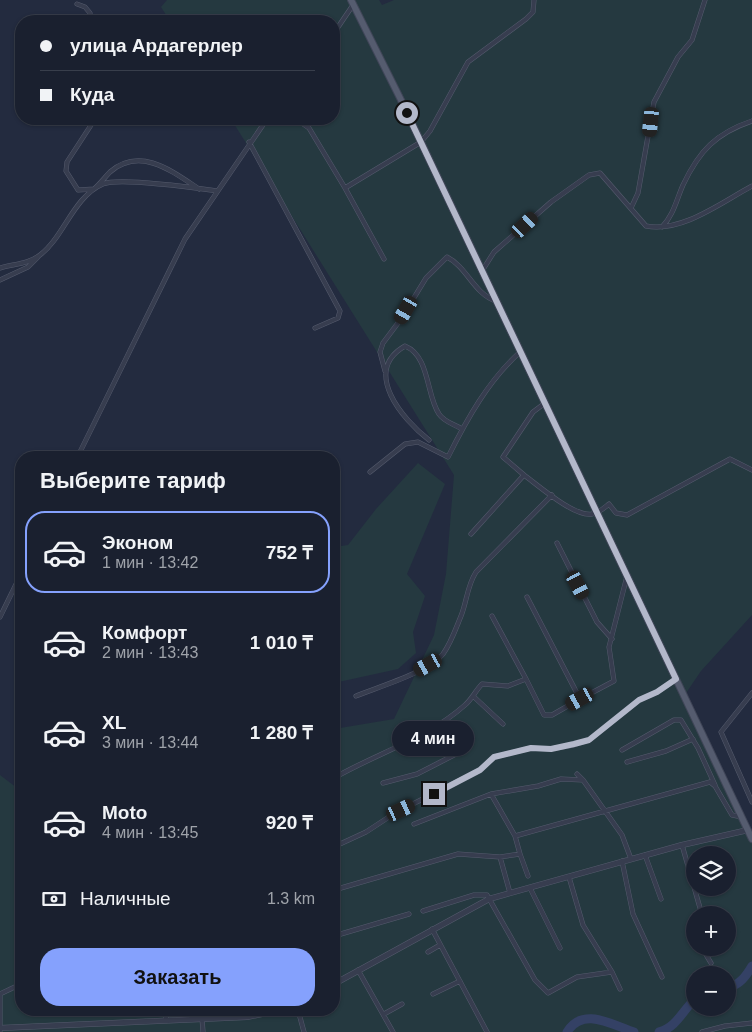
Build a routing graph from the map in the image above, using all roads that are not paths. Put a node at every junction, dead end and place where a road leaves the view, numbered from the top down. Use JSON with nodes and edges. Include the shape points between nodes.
{"nodes":[{"id":1,"x":534,"y":0,"type":"edge"},
{"id":2,"x":705,"y":0,"type":"edge"},
{"id":3,"x":352,"y":2,"type":"edge"},
{"id":4,"x":76,"y":4,"type":"dead end"},
{"id":5,"x":90,"y":15,"type":"edge"},
{"id":6,"x":340,"y":23,"type":"edge"},
{"id":7,"x":752,"y":121,"type":"edge"},
{"id":8,"x":91,"y":125,"type":"edge"},
{"id":9,"x":262,"y":125,"type":"edge"},
{"id":10,"x":305,"y":125,"type":"edge"},
{"id":11,"x":307,"y":125,"type":"edge"},
{"id":12,"x":309,"y":128,"type":"junction"},
{"id":13,"x":249,"y":142,"type":"junction"},
{"id":14,"x":420,"y":142,"type":"junction"},
{"id":15,"x":752,"y":186,"type":"edge"},
{"id":16,"x":345,"y":188,"type":"junction"},
{"id":17,"x":94,"y":189,"type":"junction"},
{"id":18,"x":201,"y":190,"type":"junction"},
{"id":19,"x":217,"y":191,"type":"junction"},
{"id":20,"x":631,"y":208,"type":"junction"},
{"id":21,"x":661,"y":227,"type":"junction"},
{"id":22,"x":40,"y":256,"type":"junction"},
{"id":23,"x":384,"y":259,"type":"dead end"},
{"id":24,"x":0,"y":268,"type":"edge"},
{"id":25,"x":482,"y":271,"type":"junction"},
{"id":26,"x":0,"y":280,"type":"edge"},
{"id":27,"x":496,"y":301,"type":"junction"},
{"id":28,"x":315,"y":328,"type":"dead end"},
{"id":29,"x":520,"y":352,"type":"junction"},
{"id":30,"x":385,"y":372,"type":"junction"},
{"id":31,"x":545,"y":404,"type":"junction"},
{"id":32,"x":462,"y":429,"type":"junction"},
{"id":33,"x":429,"y":440,"type":"dead end"},
{"id":34,"x":80,"y":451,"type":"edge"},
{"id":35,"x":752,"y":470,"type":"edge"},
{"id":36,"x":370,"y":472,"type":"dead end"},
{"id":37,"x":524,"y":475,"type":"junction"},
{"id":38,"x":552,"y":495,"type":"junction"},
{"id":39,"x":597,"y":513,"type":"junction"},
{"id":40,"x":471,"y":534,"type":"dead end"},
{"id":41,"x":557,"y":543,"type":"dead end"},
{"id":42,"x":627,"y":576,"type":"junction"},
{"id":43,"x":15,"y":586,"type":"edge"},
{"id":44,"x":526,"y":598,"type":"dead end"},
{"id":45,"x":492,"y":616,"type":"dead end"},
{"id":46,"x":0,"y":617,"type":"edge"},
{"id":47,"x":612,"y":639,"type":"junction"},
{"id":48,"x":526,"y":679,"type":"junction"},
{"id":49,"x":676,"y":679,"type":"junction"},
{"id":50,"x":752,"y":693,"type":"edge"},
{"id":51,"x":356,"y":696,"type":"dead end"},
{"id":52,"x":473,"y":696,"type":"junction"},
{"id":53,"x":580,"y":699,"type":"junction"},
{"id":54,"x":503,"y":724,"type":"dead end"},
{"id":55,"x":439,"y":725,"type":"junction"},
{"id":56,"x":693,"y":739,"type":"junction"},
{"id":57,"x":622,"y":750,"type":"dead end"},
{"id":58,"x":627,"y":762,"type":"dead end"},
{"id":59,"x":577,"y":774,"type":"dead end"},
{"id":60,"x":340,"y":775,"type":"edge"},
{"id":61,"x":583,"y":780,"type":"junction"},
{"id":62,"x":384,"y":783,"type":"dead end"},
{"id":63,"x":715,"y":786,"type":"junction"},
{"id":64,"x":491,"y":794,"type":"junction"},
{"id":65,"x":752,"y":802,"type":"edge"},
{"id":66,"x":605,"y":813,"type":"junction"},
{"id":67,"x":742,"y":817,"type":"junction"},
{"id":68,"x":414,"y":824,"type":"dead end"},
{"id":69,"x":748,"y":830,"type":"junction"},
{"id":70,"x":515,"y":836,"type":"junction"},
{"id":71,"x":752,"y":838,"type":"edge"},
{"id":72,"x":340,"y":844,"type":"dead end"},
{"id":73,"x":682,"y":845,"type":"junction"},
{"id":74,"x":520,"y":854,"type":"junction"},
{"id":75,"x":645,"y":855,"type":"junction"},
{"id":76,"x":500,"y":857,"type":"junction"},
{"id":77,"x":631,"y":859,"type":"junction"},
{"id":78,"x":622,"y":861,"type":"junction"},
{"id":79,"x":528,"y":876,"type":"dead end"},
{"id":80,"x":569,"y":877,"type":"junction"},
{"id":81,"x":340,"y":888,"type":"edge"},
{"id":82,"x":530,"y":888,"type":"junction"},
{"id":83,"x":510,"y":893,"type":"junction"},
{"id":84,"x":489,"y":899,"type":"junction"},
{"id":85,"x":661,"y":899,"type":"dead end"},
{"id":86,"x":699,"y":906,"type":"edge"},
{"id":87,"x":423,"y":911,"type":"dead end"},
{"id":88,"x":409,"y":914,"type":"dead end"},
{"id":89,"x":432,"y":929,"type":"junction"},
{"id":90,"x":340,"y":934,"type":"edge"},
{"id":91,"x":440,"y":945,"type":"junction"},
{"id":92,"x":560,"y":948,"type":"dead end"},
{"id":93,"x":428,"y":952,"type":"dead end"},
{"id":94,"x":707,"y":956,"type":"edge"},
{"id":95,"x":711,"y":963,"type":"dead end"},
{"id":96,"x":358,"y":970,"type":"junction"},
{"id":97,"x":612,"y":972,"type":"junction"},
{"id":98,"x":662,"y":977,"type":"dead end"},
{"id":99,"x":340,"y":980,"type":"edge"},
{"id":100,"x":460,"y":980,"type":"junction"},
{"id":101,"x":15,"y":987,"type":"edge"},
{"id":102,"x":620,"y":989,"type":"dead end"},
{"id":103,"x":0,"y":993,"type":"edge"},
{"id":104,"x":433,"y":994,"type":"dead end"},
{"id":105,"x":402,"y":1004,"type":"dead end"},
{"id":106,"x":384,"y":1014,"type":"junction"},
{"id":107,"x":166,"y":1016,"type":"edge"},
{"id":108,"x":252,"y":1016,"type":"edge"},
{"id":109,"x":300,"y":1016,"type":"edge"},
{"id":110,"x":202,"y":1018,"type":"junction"},
{"id":111,"x":166,"y":1020,"type":"junction"},
{"id":112,"x":752,"y":1023,"type":"edge"},
{"id":113,"x":52,"y":1025,"type":"junction"},
{"id":114,"x":0,"y":1029,"type":"edge"},
{"id":115,"x":50,"y":1032,"type":"edge"},
{"id":116,"x":203,"y":1032,"type":"edge"},
{"id":117,"x":304,"y":1032,"type":"edge"},
{"id":118,"x":393,"y":1032,"type":"edge"},
{"id":119,"x":488,"y":1032,"type":"edge"},
{"id":120,"x":702,"y":1032,"type":"edge"}],
"edges":[{"from":1,"to":14,"type":"street","via":[[533,12],[526,19],[468,62],[430,131]]},
{"from":2,"to":20,"type":"street","via":[[692,40],[678,57],[654,102],[638,193]]},
{"from":3,"to":6,"type":"street"},
{"from":3,"to":14,"type":"main road"},
{"from":4,"to":5,"type":"street","via":[[86,8]]},
{"from":7,"to":21,"type":"street","via":[[714,139],[692,168],[675,209]]},
{"from":8,"to":17,"type":"street","via":[[66,167],[78,190]]},
{"from":9,"to":13,"type":"street"},
{"from":10,"to":12,"type":"street"},
{"from":11,"to":12,"type":"street"},
{"from":12,"to":16,"type":"street"},
{"from":13,"to":19,"type":"street"},
{"from":13,"to":28,"type":"street","via":[[340,311],[338,318]]},
{"from":14,"to":16,"type":"street"},
{"from":14,"to":25,"type":"main road"},
{"from":15,"to":21,"type":"street","via":[[700,214]]},
{"from":16,"to":23,"type":"street"},
{"from":17,"to":18,"type":"street","via":[[112,182]]},
{"from":17,"to":18,"type":"street","via":[[123,164],[144,159]]},
{"from":17,"to":22,"type":"street"},
{"from":18,"to":19,"type":"street"},
{"from":19,"to":34,"type":"street","via":[[171,264]]},
{"from":20,"to":21,"type":"street","via":[[646,226]]},
{"from":20,"to":25,"type":"street","via":[[600,173],[588,174],[504,242]]},
{"from":22,"to":24,"type":"street"},
{"from":22,"to":26,"type":"street","via":[[28,267]]},
{"from":25,"to":27,"type":"main road"},
{"from":27,"to":29,"type":"main road"},
{"from":27,"to":30,"type":"street","via":[[483,294],[454,260],[447,257],[426,278],[383,343],[380,352]]},
{"from":29,"to":31,"type":"main road"},
{"from":29,"to":32,"type":"street","via":[[493,381]]},
{"from":30,"to":32,"type":"street","via":[[396,350],[405,346],[411,348],[423,367],[440,415]]},
{"from":30,"to":33,"type":"street","via":[[397,407]]},
{"from":31,"to":37,"type":"street","via":[[533,412],[503,457]]},
{"from":31,"to":39,"type":"main road"},
{"from":32,"to":36,"type":"street","via":[[448,457],[418,442],[405,444]]},
{"from":35,"to":39,"type":"street","via":[[730,459],[635,512],[622,515],[609,504]]},
{"from":37,"to":38,"type":"street"},
{"from":37,"to":40,"type":"street"},
{"from":38,"to":39,"type":"street","via":[[581,513]]},
{"from":38,"to":51,"type":"street","via":[[476,572],[450,643],[439,658],[415,672]]},
{"from":39,"to":42,"type":"main road"},
{"from":41,"to":47,"type":"street","via":[[597,622]]},
{"from":42,"to":47,"type":"street"},
{"from":42,"to":49,"type":"main road"},
{"from":43,"to":46,"type":"street"},
{"from":44,"to":53,"type":"street"},
{"from":45,"to":48,"type":"street"},
{"from":47,"to":53,"type":"street","via":[[608,654],[614,682]]},
{"from":48,"to":52,"type":"street","via":[[508,686],[482,684]]},
{"from":48,"to":53,"type":"street","via":[[544,715],[552,715]]},
{"from":49,"to":67,"type":"main road"},
{"from":49,"to":72,"type":"street","via":[[639,700],[589,740],[494,757],[480,770]]},
{"from":50,"to":65,"type":"street","via":[[721,732]]},
{"from":52,"to":54,"type":"street"},
{"from":52,"to":55,"type":"street"},
{"from":55,"to":60,"type":"street"},
{"from":55,"to":62,"type":"street","via":[[460,746],[460,752],[417,774]]},
{"from":56,"to":57,"type":"street","via":[[681,720],[674,720]]},
{"from":56,"to":58,"type":"street"},
{"from":56,"to":63,"type":"street"},
{"from":59,"to":61,"type":"street"},
{"from":61,"to":64,"type":"street","via":[[561,779]]},
{"from":61,"to":66,"type":"street"},
{"from":63,"to":66,"type":"street","via":[[710,782]]},
{"from":63,"to":67,"type":"street","via":[[732,815]]},
{"from":64,"to":68,"type":"street"},
{"from":64,"to":70,"type":"street"},
{"from":66,"to":70,"type":"street"},
{"from":66,"to":77,"type":"street","via":[[622,835]]},
{"from":67,"to":69,"type":"main road"},
{"from":69,"to":71,"type":"main road"},
{"from":69,"to":73,"type":"street"},
{"from":70,"to":74,"type":"street"},
{"from":73,"to":75,"type":"street"},
{"from":73,"to":86,"type":"street"},
{"from":74,"to":76,"type":"street"},
{"from":74,"to":79,"type":"street"},
{"from":75,"to":77,"type":"street"},
{"from":75,"to":85,"type":"street"},
{"from":76,"to":81,"type":"street","via":[[458,854]]},
{"from":76,"to":83,"type":"street"},
{"from":77,"to":78,"type":"street"},
{"from":78,"to":80,"type":"street"},
{"from":78,"to":98,"type":"street","via":[[633,914]]},
{"from":80,"to":82,"type":"street"},
{"from":80,"to":97,"type":"street","via":[[583,925]]},
{"from":82,"to":83,"type":"street"},
{"from":82,"to":92,"type":"street"},
{"from":83,"to":84,"type":"street"},
{"from":84,"to":87,"type":"street","via":[[482,893]]},
{"from":84,"to":89,"type":"street"},
{"from":84,"to":97,"type":"street","via":[[545,992],[577,977]]},
{"from":88,"to":90,"type":"street"},
{"from":89,"to":91,"type":"street"},
{"from":89,"to":96,"type":"street"},
{"from":91,"to":93,"type":"street"},
{"from":91,"to":100,"type":"street"},
{"from":94,"to":95,"type":"street"},
{"from":96,"to":99,"type":"street"},
{"from":96,"to":106,"type":"street"},
{"from":97,"to":102,"type":"street"},
{"from":100,"to":104,"type":"street"},
{"from":100,"to":119,"type":"street"},
{"from":101,"to":103,"type":"street"},
{"from":103,"to":114,"type":"street"},
{"from":105,"to":106,"type":"street"},
{"from":106,"to":118,"type":"street"},
{"from":107,"to":111,"type":"street"},
{"from":108,"to":110,"type":"street"},
{"from":109,"to":117,"type":"street"},
{"from":110,"to":111,"type":"street"},
{"from":110,"to":116,"type":"street"},
{"from":111,"to":113,"type":"street"},
{"from":112,"to":120,"type":"street"},
{"from":113,"to":114,"type":"street"},
{"from":113,"to":115,"type":"street"}]}
